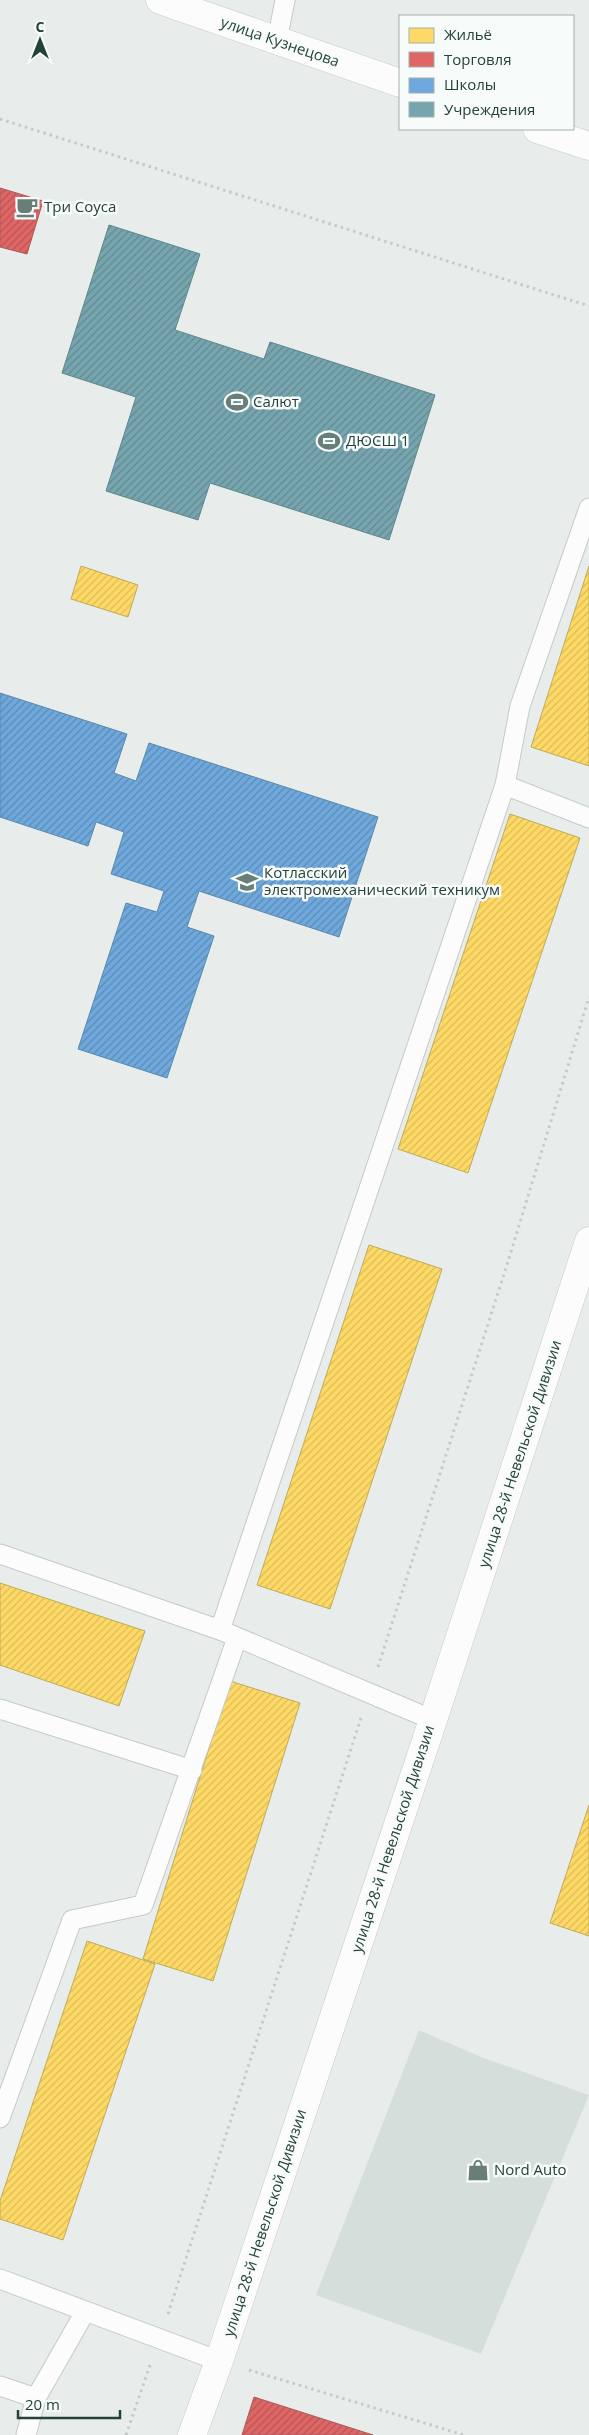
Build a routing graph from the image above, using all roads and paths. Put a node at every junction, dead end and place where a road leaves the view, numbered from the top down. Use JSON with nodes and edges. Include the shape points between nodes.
{"nodes":[{"id":1,"x":160,"y":0,"type":"edge"},
{"id":2,"x":285,"y":0,"type":"edge"},
{"id":3,"x":278,"y":41,"type":"junction"},
{"id":4,"x":399,"y":83,"type":"edge"},
{"id":5,"x":0,"y":118,"type":"edge"},
{"id":6,"x":541,"y":130,"type":"edge"},
{"id":7,"x":589,"y":146,"type":"edge"},
{"id":8,"x":589,"y":306,"type":"edge"},
{"id":9,"x":589,"y":508,"type":"edge"},
{"id":10,"x":505,"y":785,"type":"junction"},
{"id":11,"x":589,"y":818,"type":"edge"},
{"id":12,"x":589,"y":1241,"type":"edge"},
{"id":13,"x":0,"y":1554,"type":"edge"},
{"id":14,"x":220,"y":1630,"type":"junction"},
{"id":15,"x":237,"y":1638,"type":"junction"},
{"id":16,"x":0,"y":1709,"type":"edge"},
{"id":17,"x":433,"y":1720,"type":"junction"},
{"id":18,"x":192,"y":1770,"type":"junction"},
{"id":19,"x":0,"y":2118,"type":"edge"},
{"id":20,"x":0,"y":2279,"type":"edge"},
{"id":21,"x":85,"y":2312,"type":"junction"},
{"id":22,"x":219,"y":2361,"type":"junction"},
{"id":23,"x":0,"y":2386,"type":"edge"},
{"id":24,"x":36,"y":2398,"type":"junction"},
{"id":25,"x":26,"y":2435,"type":"edge"},
{"id":26,"x":192,"y":2435,"type":"edge"},
{"id":27,"x":464,"y":2435,"type":"edge"}],
"edges":[{"from":1,"to":3,"type":"street","name":"улица Кузнецова"},
{"from":2,"to":3,"type":"lane"},
{"from":3,"to":4,"type":"street","name":"улица Кузнецова"},
{"from":5,"to":8,"type":"path"},
{"from":6,"to":7,"type":"street"},
{"from":9,"to":10,"type":"lane","via":[[520,706]]},
{"from":10,"to":11,"type":"lane"},
{"from":10,"to":14,"type":"lane"},
{"from":12,"to":17,"type":"street","name":"улица 28-й Невельской Дивизии"},
{"from":13,"to":14,"type":"lane"},
{"from":14,"to":15,"type":"lane"},
{"from":15,"to":17,"type":"lane"},
{"from":15,"to":18,"type":"lane"},
{"from":16,"to":18,"type":"lane"},
{"from":17,"to":22,"type":"street","name":"улица 28-й Невельской Дивизии"},
{"from":18,"to":19,"type":"lane","via":[[143,1906],[72,1920]]},
{"from":20,"to":21,"type":"lane"},
{"from":21,"to":22,"type":"lane"},
{"from":21,"to":24,"type":"lane"},
{"from":22,"to":26,"type":"street","name":"улица 28-й Невельской Дивизии"},
{"from":22,"to":27,"type":"path"},
{"from":23,"to":24,"type":"lane"},
{"from":24,"to":25,"type":"lane"}]}
